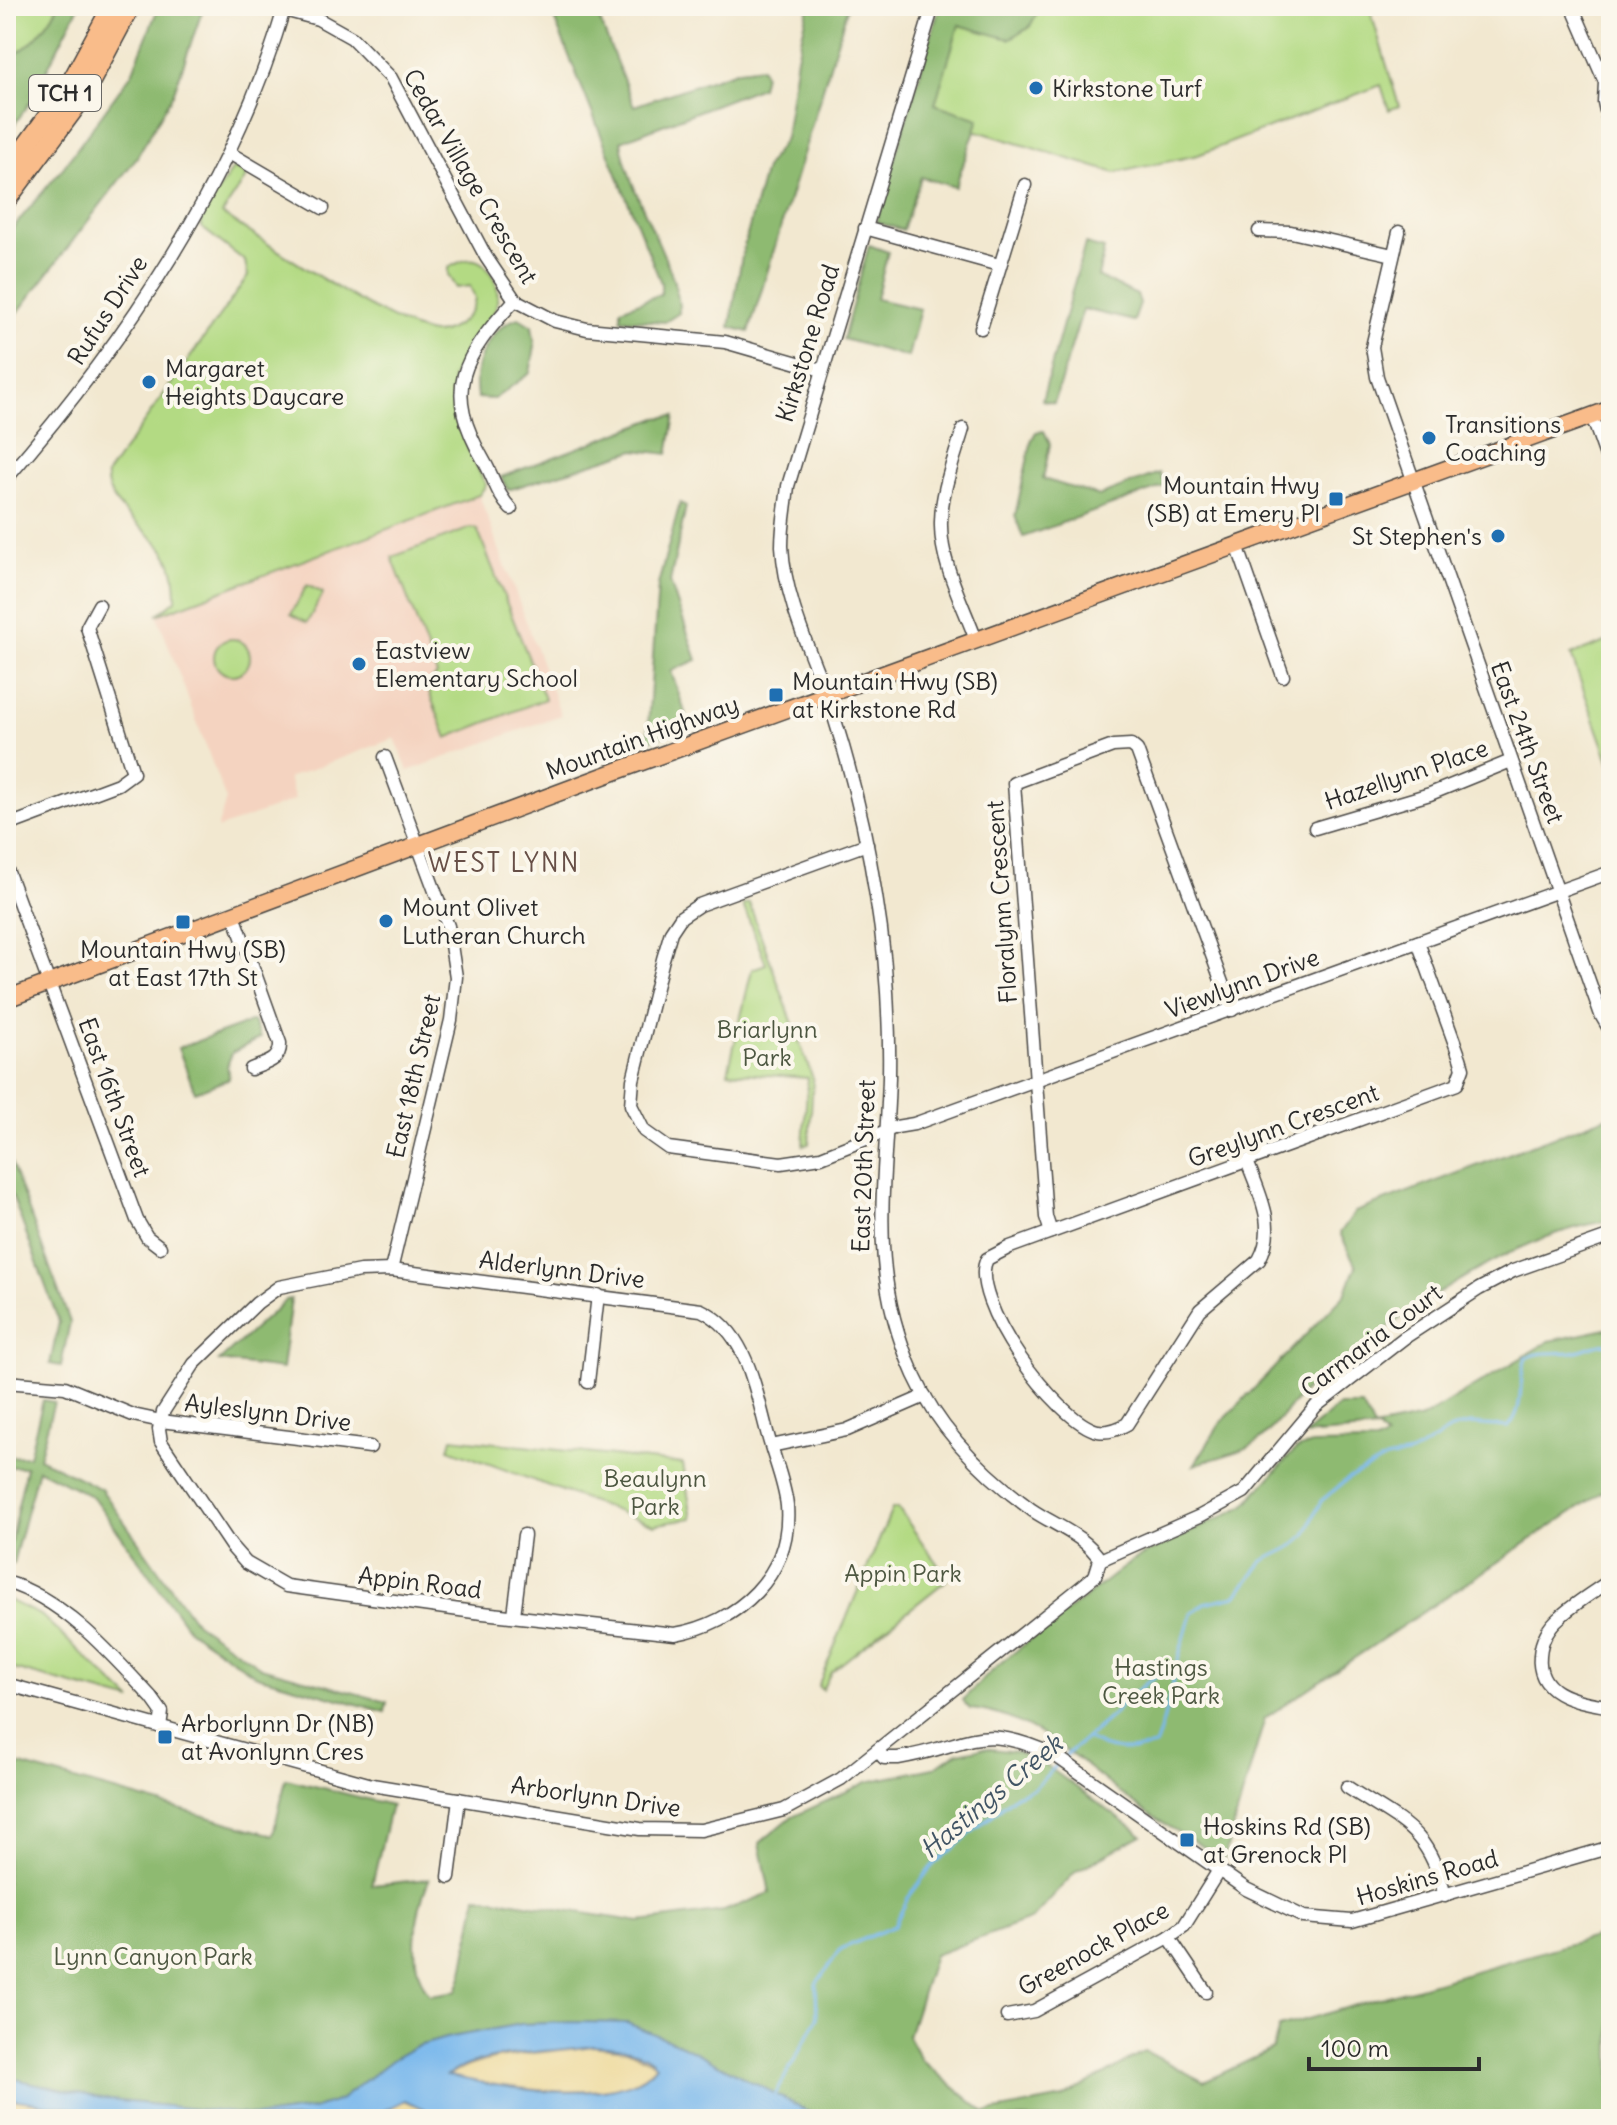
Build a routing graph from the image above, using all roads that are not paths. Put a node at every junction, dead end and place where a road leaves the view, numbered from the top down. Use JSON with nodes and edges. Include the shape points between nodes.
{"nodes":[{"id":1,"x":112,"y":6,"type":"edge"},
{"id":2,"x":131,"y":6,"type":"edge"},
{"id":3,"x":933,"y":6,"type":"edge"},
{"id":4,"x":1572,"y":6,"type":"edge"},
{"id":5,"x":285,"y":8,"type":"edge"},
{"id":6,"x":1611,"y":134,"type":"edge"},
{"id":7,"x":231,"y":154,"type":"junction"},
{"id":8,"x":6,"y":173,"type":"edge"},
{"id":9,"x":1025,"y":185,"type":"dead end"},
{"id":10,"x":6,"y":201,"type":"edge"},
{"id":11,"x":323,"y":208,"type":"dead end"},
{"id":12,"x":865,"y":228,"type":"junction"},
{"id":13,"x":1259,"y":231,"type":"dead end"},
{"id":14,"x":1399,"y":232,"type":"dead end"},
{"id":15,"x":1393,"y":255,"type":"junction"},
{"id":16,"x":999,"y":265,"type":"junction"},
{"id":17,"x":515,"y":300,"type":"junction"},
{"id":18,"x":981,"y":328,"type":"dead end"},
{"id":19,"x":822,"y":370,"type":"junction"},
{"id":20,"x":1611,"y":409,"type":"edge"},
{"id":21,"x":1592,"y":416,"type":"junction"},
{"id":22,"x":963,"y":429,"type":"dead end"},
{"id":23,"x":1611,"y":470,"type":"edge"},
{"id":24,"x":6,"y":479,"type":"edge"},
{"id":25,"x":1413,"y":482,"type":"junction"},
{"id":26,"x":511,"y":509,"type":"dead end"},
{"id":27,"x":1237,"y":545,"type":"junction"},
{"id":28,"x":99,"y":605,"type":"dead end"},
{"id":29,"x":976,"y":640,"type":"junction"},
{"id":30,"x":1283,"y":676,"type":"dead end"},
{"id":31,"x":827,"y":695,"type":"junction"},
{"id":32,"x":385,"y":757,"type":"dead end"},
{"id":33,"x":1511,"y":761,"type":"junction"},
{"id":34,"x":6,"y":826,"type":"edge"},
{"id":35,"x":1315,"y":828,"type":"dead end"},
{"id":36,"x":867,"y":844,"type":"junction"},
{"id":37,"x":418,"y":847,"type":"junction"},
{"id":38,"x":6,"y":867,"type":"edge"},
{"id":39,"x":1611,"y":872,"type":"edge"},
{"id":40,"x":1558,"y":892,"type":"junction"},
{"id":41,"x":234,"y":915,"type":"junction"},
{"id":42,"x":1418,"y":942,"type":"junction"},
{"id":43,"x":50,"y":983,"type":"junction"},
{"id":44,"x":6,"y":999,"type":"edge"},
{"id":45,"x":1232,"y":1010,"type":"junction"},
{"id":46,"x":1611,"y":1032,"type":"edge"},
{"id":47,"x":251,"y":1069,"type":"dead end"},
{"id":48,"x":1037,"y":1080,"type":"junction"},
{"id":49,"x":886,"y":1132,"type":"junction"},
{"id":50,"x":1247,"y":1161,"type":"junction"},
{"id":51,"x":1051,"y":1232,"type":"junction"},
{"id":52,"x":1611,"y":1236,"type":"edge"},
{"id":53,"x":160,"y":1247,"type":"dead end"},
{"id":54,"x":391,"y":1270,"type":"junction"},
{"id":55,"x":598,"y":1295,"type":"junction"},
{"id":56,"x":6,"y":1382,"type":"edge"},
{"id":57,"x":588,"y":1382,"type":"dead end"},
{"id":58,"x":925,"y":1396,"type":"junction"},
{"id":59,"x":161,"y":1421,"type":"junction"},
{"id":60,"x":771,"y":1446,"type":"junction"},
{"id":61,"x":370,"y":1447,"type":"dead end"},
{"id":62,"x":524,"y":1535,"type":"dead end"},
{"id":63,"x":1100,"y":1560,"type":"junction"},
{"id":64,"x":1611,"y":1580,"type":"edge"},
{"id":65,"x":6,"y":1582,"type":"edge"},
{"id":66,"x":514,"y":1615,"type":"junction"},
{"id":67,"x":6,"y":1684,"type":"edge"},
{"id":68,"x":1611,"y":1707,"type":"edge"},
{"id":69,"x":160,"y":1727,"type":"junction"},
{"id":70,"x":878,"y":1751,"type":"junction"},
{"id":71,"x":1347,"y":1787,"type":"dead end"},
{"id":72,"x":459,"y":1799,"type":"junction"},
{"id":73,"x":1611,"y":1847,"type":"edge"},
{"id":74,"x":1219,"y":1870,"type":"junction"},
{"id":75,"x":449,"y":1877,"type":"dead end"},
{"id":76,"x":1445,"y":1896,"type":"junction"},
{"id":77,"x":1169,"y":1937,"type":"junction"},
{"id":78,"x":1206,"y":1992,"type":"dead end"},
{"id":79,"x":1007,"y":2016,"type":"dead end"}],
"edges":[{"from":1,"to":8,"type":"highway","number":"TCH 1","via":[[66,91]]},
{"from":2,"to":10,"type":"highway","number":"TCH 1","via":[[81,100]]},
{"from":3,"to":12,"type":"street","name":"Kirkstone Road"},
{"from":4,"to":6,"type":"street","via":[[1605,82]]},
{"from":5,"to":7,"type":"street","name":"Rufus Drive"},
{"from":5,"to":17,"type":"street","name":"Cedar Village Crescent","via":[[340,30],[391,78],[486,257]]},
{"from":7,"to":11,"type":"street"},
{"from":7,"to":24,"type":"street","name":"Rufus Drive","via":[[99,365]]},
{"from":9,"to":16,"type":"street"},
{"from":12,"to":16,"type":"street"},
{"from":12,"to":19,"type":"street","name":"Kirkstone Road"},
{"from":13,"to":15,"type":"street","via":[[1291,232]]},
{"from":14,"to":15,"type":"street","name":"East 24th Street"},
{"from":15,"to":25,"type":"street","name":"East 24th Street","via":[[1372,347],[1382,395]]},
{"from":16,"to":18,"type":"street"},
{"from":17,"to":19,"type":"street","name":"Cedar Village Crescent","via":[[555,321],[587,329],[725,342]]},
{"from":17,"to":26,"type":"street","via":[[466,360],[458,396],[473,445]]},
{"from":19,"to":31,"type":"street","name":"Kirkstone Road","via":[[788,486],[782,546],[796,609]]},
{"from":20,"to":21,"type":"main road","name":"Mountain Highway"},
{"from":21,"to":23,"type":"street"},
{"from":21,"to":25,"type":"main road","name":"Mountain Highway"},
{"from":22,"to":29,"type":"street","via":[[943,501],[941,530]]},
{"from":25,"to":27,"type":"main road","name":"Mountain Highway"},
{"from":25,"to":33,"type":"street","name":"East 24th Street"},
{"from":27,"to":29,"type":"main road","name":"Mountain Highway"},
{"from":27,"to":30,"type":"street"},
{"from":28,"to":34,"type":"street","via":[[87,627],[133,773],[118,784]]},
{"from":29,"to":31,"type":"main road","name":"Mountain Highway"},
{"from":31,"to":36,"type":"street","name":"East 20th Street"},
{"from":31,"to":37,"type":"main road","name":"Mountain Highway"},
{"from":32,"to":37,"type":"street","name":"East 18th Street"},
{"from":33,"to":35,"type":"street","name":"Hazellynn Place","via":[[1430,794]]},
{"from":33,"to":40,"type":"street","name":"East 24th Street"},
{"from":36,"to":49,"type":"street","name":"East 20th Street","via":[[888,1007]]},
{"from":36,"to":49,"type":"street","name":"Viewlynn Drive","via":[[699,905],[675,925],[631,1105],[644,1131],[668,1148],[767,1162],[821,1157]]},
{"from":37,"to":41,"type":"main road","name":"Mountain Highway"},
{"from":37,"to":54,"type":"street","name":"East 18th Street","via":[[453,946],[455,999]]},
{"from":38,"to":43,"type":"street","name":"East 16th Street"},
{"from":39,"to":40,"type":"street","name":"Viewlynn Drive"},
{"from":40,"to":42,"type":"street","name":"Viewlynn Drive"},
{"from":40,"to":46,"type":"street","name":"East 24th Street"},
{"from":41,"to":43,"type":"main road","name":"Mountain Highway"},
{"from":41,"to":47,"type":"street","via":[[280,1043],[274,1060]]},
{"from":42,"to":45,"type":"street","name":"Viewlynn Drive"},
{"from":42,"to":50,"type":"street","name":"Greylynn Crescent","via":[[1463,1068],[1457,1084]]},
{"from":43,"to":44,"type":"main road","name":"Mountain Highway"},
{"from":43,"to":53,"type":"street","name":"East 16th Street","via":[[137,1220]]},
{"from":45,"to":48,"type":"street","name":"Viewlynn Drive"},
{"from":45,"to":48,"type":"street","name":"Floralynn Crescent","via":[[1137,750],[1122,744],[1042,772],[1014,783]]},
{"from":48,"to":49,"type":"street","name":"Viewlynn Drive"},
{"from":48,"to":51,"type":"street","name":"Floralynn Crescent"},
{"from":49,"to":58,"type":"street","name":"East 20th Street","via":[[882,1269],[901,1344]]},
{"from":50,"to":51,"type":"street","name":"Greylynn Crescent"},
{"from":50,"to":51,"type":"street","name":"Greylynn Crescent","via":[[1269,1224],[1265,1249],[1200,1310],[1133,1416],[1117,1429],[1097,1431],[1085,1425],[1032,1374],[1003,1331],[984,1277],[985,1263],[998,1251]]},
{"from":52,"to":63,"type":"street","name":"Carmaria Court","via":[[1513,1271],[1479,1289],[1316,1406],[1244,1492]]},
{"from":54,"to":55,"type":"street","name":"Alderlynn Drive"},
{"from":54,"to":59,"type":"street","name":"Alderlynn Drive","via":[[279,1287],[194,1364]]},
{"from":55,"to":57,"type":"street"},
{"from":55,"to":60,"type":"street","name":"Alderlynn Drive","via":[[684,1306],[719,1318],[737,1339]]},
{"from":56,"to":59,"type":"street","via":[[65,1387]]},
{"from":58,"to":60,"type":"street","via":[[847,1430]]},
{"from":58,"to":63,"type":"street","name":"East 20th Street","via":[[993,1479],[1082,1540]]},
{"from":59,"to":61,"type":"street","name":"Ayleslynn Drive"},
{"from":59,"to":66,"type":"street","name":"Appin Road","via":[[161,1442],[223,1535],[246,1563],[273,1580],[313,1590]]},
{"from":60,"to":66,"type":"street","name":"Appin Road","via":[[787,1507],[783,1545],[760,1590],[734,1612],[675,1634]]},
{"from":62,"to":66,"type":"street"},
{"from":63,"to":70,"type":"street","name":"Arborlynn Drive","via":[[1095,1576]]},
{"from":64,"to":68,"type":"street","via":[[1559,1617],[1547,1631],[1539,1658],[1544,1680],[1558,1693]]},
{"from":65,"to":69,"type":"street","via":[[59,1607],[152,1698],[162,1712]]},
{"from":67,"to":69,"type":"street","name":"Arborlynn Drive"},
{"from":69,"to":72,"type":"street","name":"Arborlynn Drive","via":[[372,1785]]},
{"from":70,"to":72,"type":"street","name":"Arborlynn Drive","via":[[797,1804],[752,1821],[701,1830],[640,1829]]},
{"from":70,"to":74,"type":"street","name":"Hoskins Road","via":[[884,1758],[898,1758],[982,1736],[1026,1742],[1061,1760]]},
{"from":71,"to":76,"type":"street","via":[[1418,1834],[1431,1851]]},
{"from":72,"to":75,"type":"street"},
{"from":73,"to":76,"type":"street","name":"Hoskins Road"},
{"from":74,"to":76,"type":"street","name":"Hoskins Road","via":[[1279,1908],[1330,1921],[1374,1917]]},
{"from":74,"to":77,"type":"street","name":"Greenock Place","via":[[1184,1926]]},
{"from":77,"to":78,"type":"street"},
{"from":77,"to":79,"type":"street","name":"Greenock Place","via":[[1034,2011]]}]}
